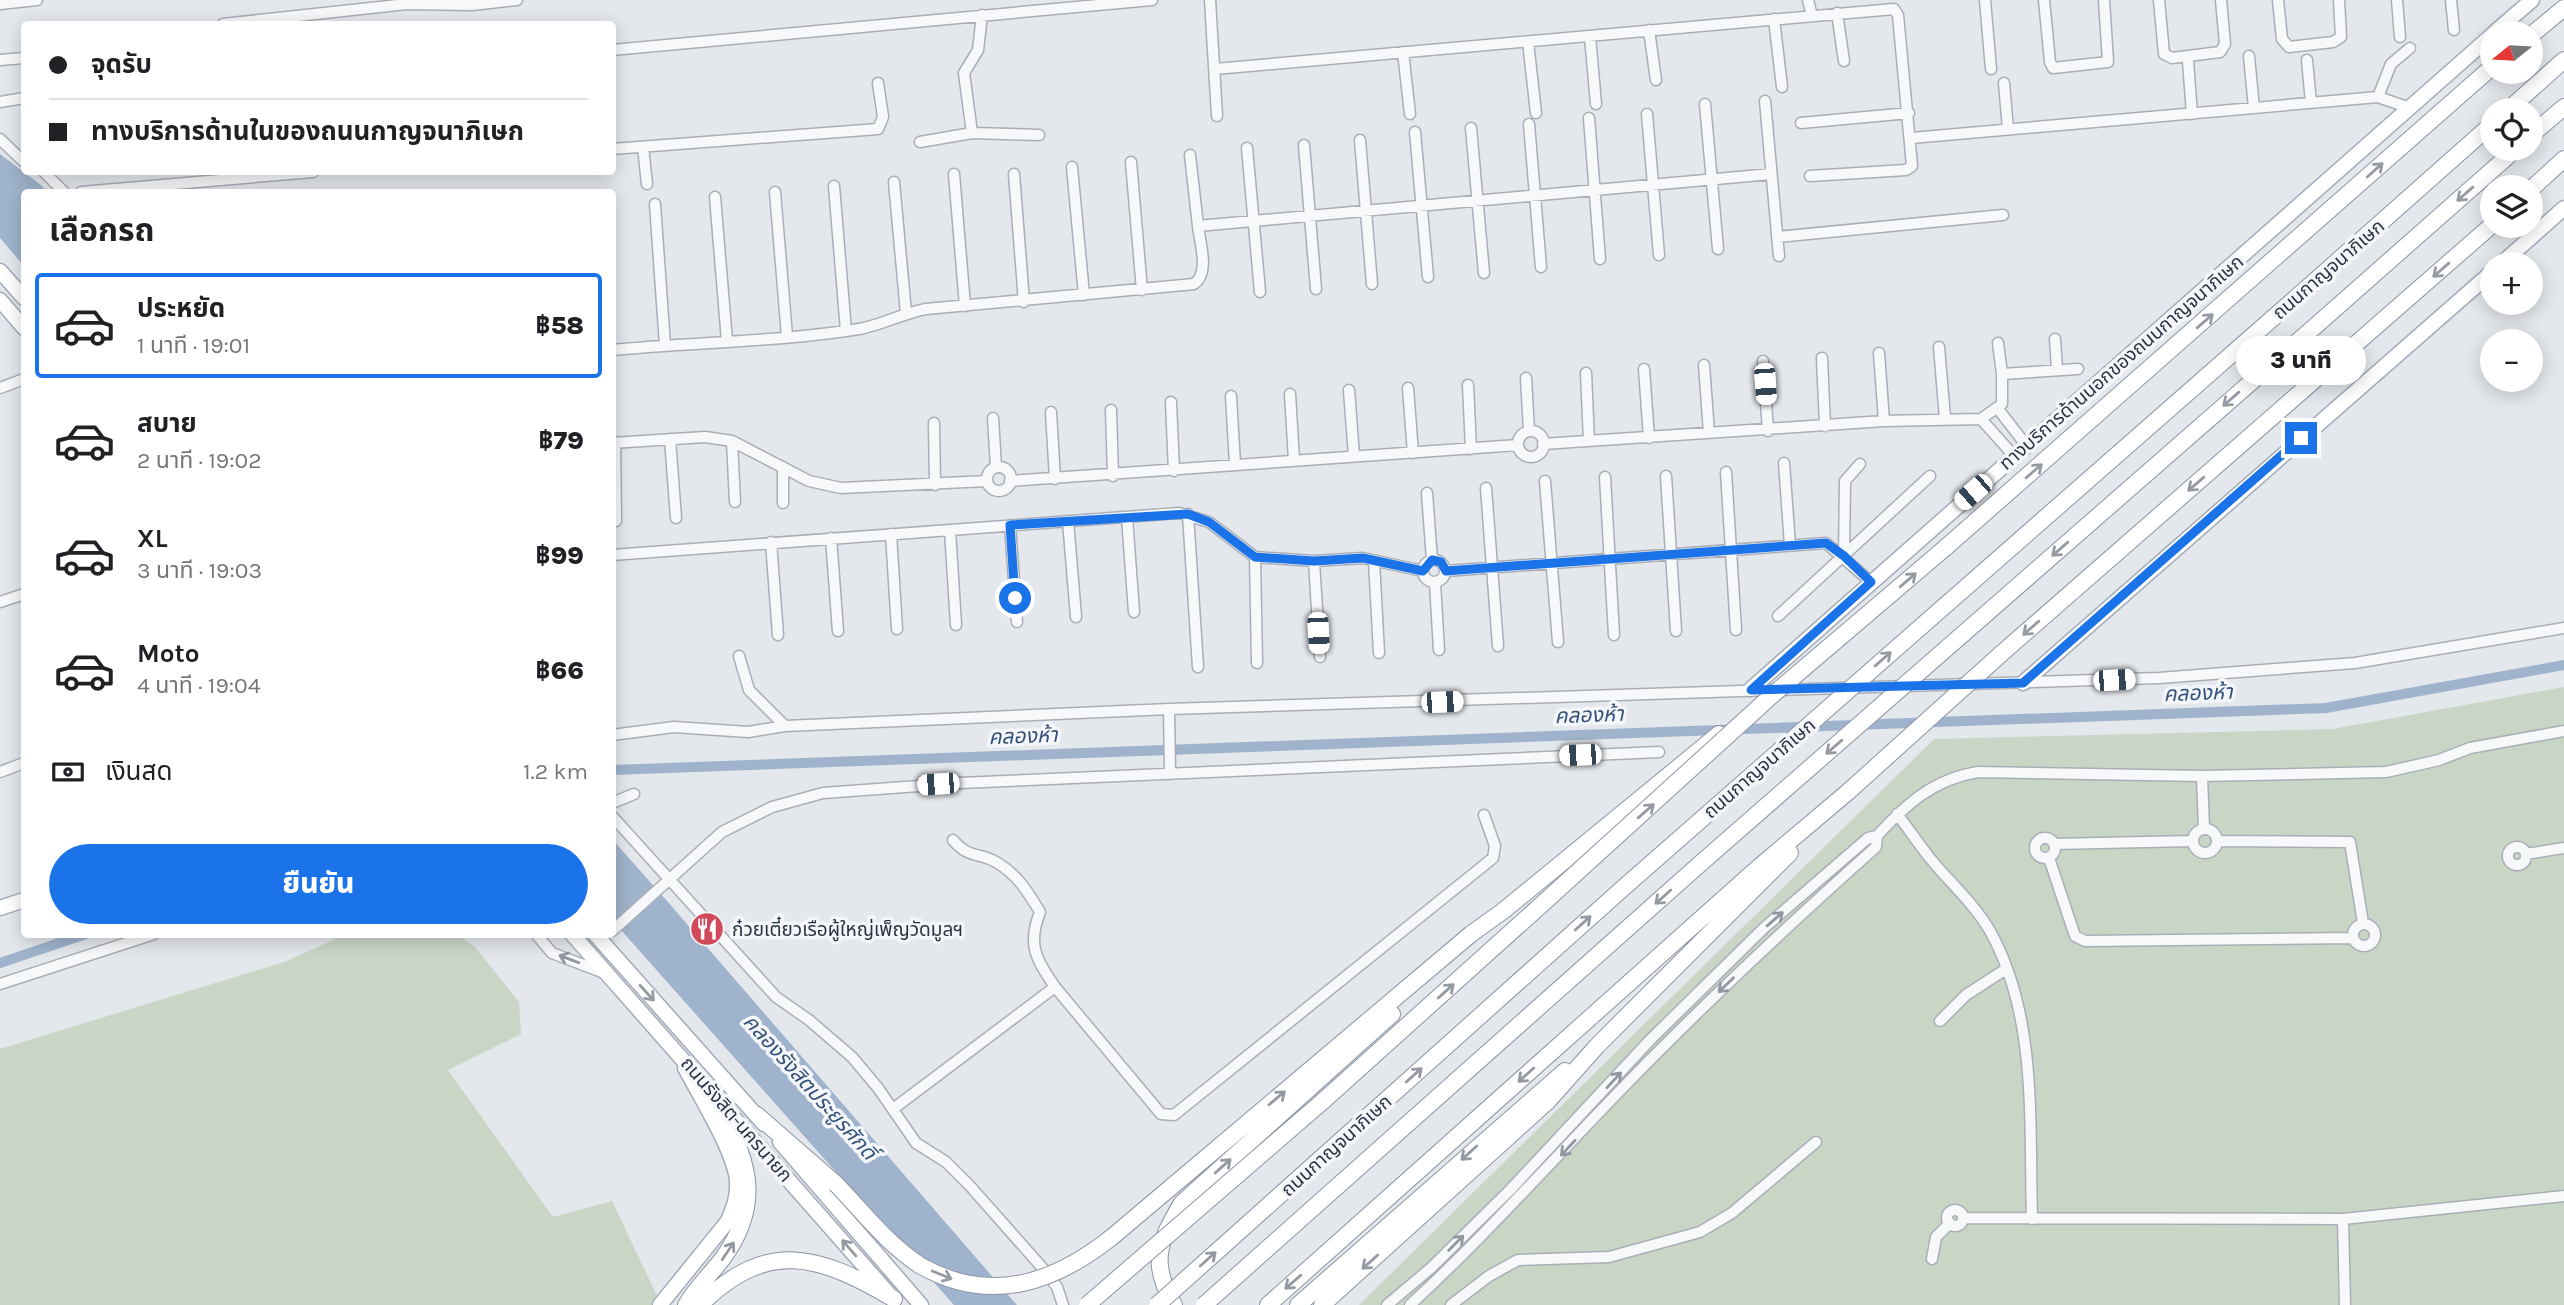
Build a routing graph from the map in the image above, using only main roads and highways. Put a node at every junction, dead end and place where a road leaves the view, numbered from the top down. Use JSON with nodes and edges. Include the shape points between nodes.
{"nodes":[{"id":1,"x":2527,"y":2,"type":"edge"},
{"id":2,"x":2564,"y":8,"type":"edge"},
{"id":3,"x":2507,"y":21,"type":"edge"},
{"id":4,"x":2543,"y":25,"type":"edge"},
{"id":5,"x":2480,"y":46,"type":"edge"},
{"id":6,"x":2564,"y":60,"type":"edge"},
{"id":7,"x":2480,"y":78,"type":"edge"},
{"id":8,"x":2521,"y":98,"type":"edge"},
{"id":9,"x":2564,"y":107,"type":"edge"},
{"id":10,"x":2543,"y":125,"type":"edge"},
{"id":11,"x":2480,"y":135,"type":"edge"},
{"id":12,"x":2564,"y":159,"type":"edge"},
{"id":13,"x":2502,"y":161,"type":"edge"},
{"id":14,"x":2543,"y":178,"type":"edge"},
{"id":15,"x":2564,"y":208,"type":"edge"},
{"id":16,"x":2480,"y":236,"type":"edge"},
{"id":17,"x":2514,"y":252,"type":"edge"},
{"id":18,"x":0,"y":271,"type":"edge"},
{"id":19,"x":2480,"y":283,"type":"edge"},
{"id":20,"x":21,"y":295,"type":"edge"},
{"id":21,"x":0,"y":300,"type":"edge"},
{"id":22,"x":21,"y":324,"type":"edge"},
{"id":23,"x":2023,"y":683,"type":"road end"},
{"id":24,"x":1751,"y":690,"type":"road end"},
{"id":25,"x":1769,"y":698,"type":"junction"},
{"id":26,"x":21,"y":901,"type":"edge"},
{"id":27,"x":1728,"y":904,"type":"junction"},
{"id":28,"x":0,"y":908,"type":"edge"},
{"id":29,"x":1503,"y":911,"type":"junction"},
{"id":30,"x":576,"y":938,"type":"edge"},
{"id":31,"x":607,"y":938,"type":"edge"},
{"id":32,"x":1597,"y":1046,"type":"junction"},
{"id":33,"x":674,"y":1047,"type":"junction"},
{"id":34,"x":713,"y":1092,"type":"junction"},
{"id":35,"x":757,"y":1115,"type":"junction"},
{"id":36,"x":896,"y":1302,"type":"edge"},
{"id":37,"x":660,"y":1305,"type":"edge"},
{"id":38,"x":686,"y":1305,"type":"edge"},
{"id":39,"x":700,"y":1305,"type":"edge"},
{"id":40,"x":921,"y":1305,"type":"edge"},
{"id":41,"x":1087,"y":1305,"type":"edge"},
{"id":42,"x":1157,"y":1305,"type":"edge"},
{"id":43,"x":1174,"y":1305,"type":"edge"},
{"id":44,"x":1204,"y":1305,"type":"edge"},
{"id":45,"x":1268,"y":1305,"type":"edge"},
{"id":46,"x":1298,"y":1305,"type":"edge"},
{"id":47,"x":1322,"y":1305,"type":"edge"}],
"edges":[{"from":1,"to":3,"type":"main road","name":"ทางบริการด้านนอกของถนนกาญจนาภิเษก"},
{"from":2,"to":4,"type":"highway"},
{"from":5,"to":24,"type":"main road","name":"ทางบริการด้านนอกของถนนกาญจนาภิเษก"},
{"from":6,"to":8,"type":"highway"},
{"from":25,"to":7,"type":"highway","one_way":true,"bridge":true},
{"from":9,"to":10,"type":"highway"},
{"from":42,"to":11,"type":"highway","name":"ถนนกาญจนาภิเษก","one_way":true,"bridge":true},
{"from":12,"to":14,"type":"highway"},
{"from":13,"to":44,"type":"highway","name":"ถนนกาญจนาภิเษก","one_way":true,"bridge":true},
{"from":15,"to":17,"type":"main road"},
{"from":16,"to":27,"type":"highway","one_way":true,"bridge":true,"via":[[1976,675]]},
{"from":18,"to":20,"type":"main road"},
{"from":19,"to":23,"type":"main road"},
{"from":21,"to":22,"type":"main road"},
{"from":25,"to":29,"type":"highway","bridge":true},
{"from":41,"to":25,"type":"highway","one_way":true,"bridge":true,"via":[[1322,1102]]},
{"from":26,"to":28,"type":"main road"},
{"from":27,"to":32,"type":"highway"},
{"from":27,"to":45,"type":"highway","one_way":true},
{"from":35,"to":29,"type":"highway","one_way":true,"bridge":true,"via":[[920,1266],[984,1288],[1027,1285],[1052,1278],[1112,1237]]},
{"from":43,"to":29,"type":"highway","one_way":true,"via":[[1163,1285],[1157,1256],[1182,1203]]},
{"from":30,"to":33,"type":"main road","name":"ถนนรังสิต-นครนายก"},
{"from":31,"to":35,"type":"main road","name":"ถนนรังสิต-นครนายก","one_way":true},
{"from":32,"to":46,"type":"highway","one_way":true,"via":[[1541,1089]]},
{"from":32,"to":47,"type":"highway","one_way":true,"via":[[1548,1101]]},
{"from":33,"to":34,"type":"main road","name":"ถนนรังสิต-นครนายก"},
{"from":33,"to":37,"type":"main road","via":[[738,1181],[728,1221]]},
{"from":36,"to":34,"type":"main road","name":"ถนนรังสิต-นครนายก","one_way":true},
{"from":38,"to":34,"type":"highway","one_way":true,"via":[[737,1236],[748,1207],[744,1157]]},
{"from":35,"to":40,"type":"main road","name":"ถนนรังสิต-นครนายก"},
{"from":36,"to":39,"type":"highway","via":[[830,1266],[788,1261],[761,1264],[737,1274]]}]}
